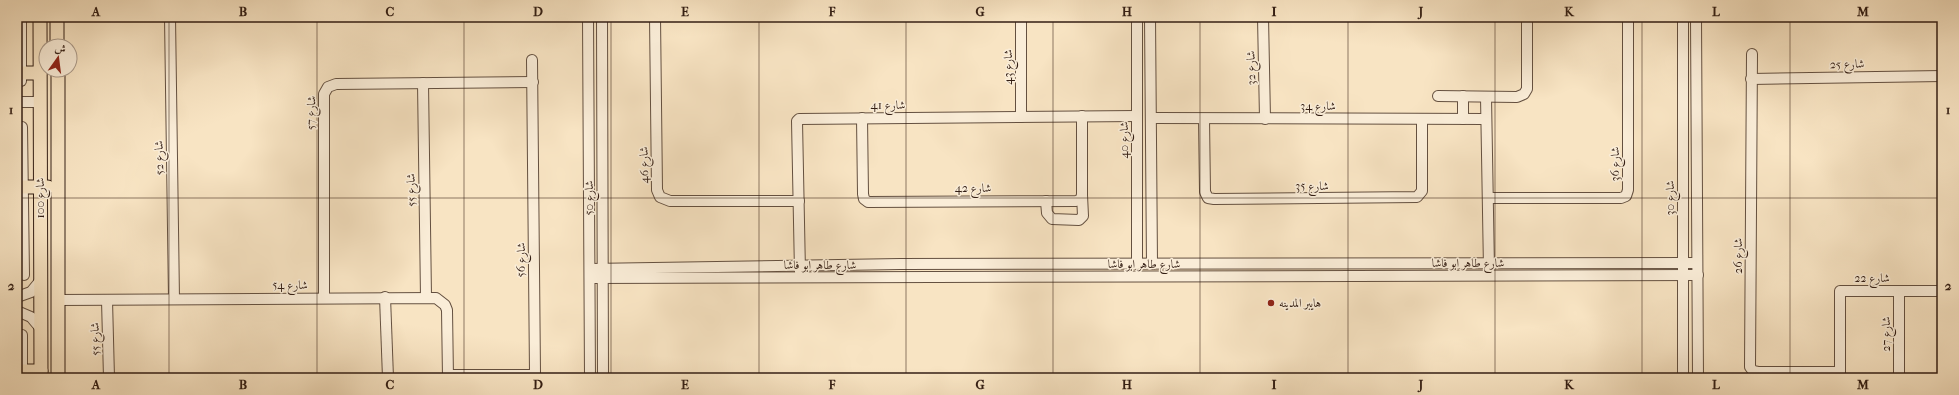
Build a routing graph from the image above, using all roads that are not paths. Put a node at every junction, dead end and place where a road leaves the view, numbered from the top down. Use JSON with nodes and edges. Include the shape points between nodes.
{"nodes":[{"id":1,"x":21,"y":17,"type":"edge"},
{"id":2,"x":40,"y":17,"type":"edge"},
{"id":3,"x":57,"y":17,"type":"edge"},
{"id":4,"x":170,"y":17,"type":"edge"},
{"id":5,"x":588,"y":17,"type":"edge"},
{"id":6,"x":602,"y":17,"type":"edge"},
{"id":7,"x":656,"y":17,"type":"edge"},
{"id":8,"x":1021,"y":17,"type":"edge"},
{"id":9,"x":1137,"y":17,"type":"edge"},
{"id":10,"x":1150,"y":17,"type":"edge"},
{"id":11,"x":1263,"y":17,"type":"edge"},
{"id":12,"x":1527,"y":17,"type":"edge"},
{"id":13,"x":1628,"y":17,"type":"edge"},
{"id":14,"x":1683,"y":17,"type":"edge"},
{"id":15,"x":1696,"y":17,"type":"edge"},
{"id":16,"x":40,"y":38,"type":"edge"},
{"id":17,"x":57,"y":38,"type":"edge"},
{"id":18,"x":1752,"y":54,"type":"dead end"},
{"id":19,"x":532,"y":60,"type":"dead end"},
{"id":20,"x":38,"y":73,"type":"edge"},
{"id":21,"x":1942,"y":76,"type":"edge"},
{"id":22,"x":21,"y":77,"type":"joint"},
{"id":23,"x":40,"y":78,"type":"edge"},
{"id":24,"x":58,"y":78,"type":"edge"},
{"id":25,"x":1751,"y":79,"type":"junction"},
{"id":26,"x":533,"y":82,"type":"junction"},
{"id":27,"x":423,"y":83,"type":"junction"},
{"id":28,"x":1438,"y":96,"type":"dead end"},
{"id":29,"x":1463,"y":96,"type":"junction"},
{"id":30,"x":1486,"y":96,"type":"junction"},
{"id":31,"x":17,"y":102,"type":"edge"},
{"id":32,"x":40,"y":102,"type":"junction"},
{"id":33,"x":1082,"y":116,"type":"junction"},
{"id":34,"x":1137,"y":116,"type":"junction"},
{"id":35,"x":1021,"y":117,"type":"junction"},
{"id":36,"x":862,"y":118,"type":"junction"},
{"id":37,"x":1151,"y":118,"type":"junction"},
{"id":38,"x":1265,"y":118,"type":"junction"},
{"id":39,"x":1204,"y":119,"type":"junction"},
{"id":40,"x":1422,"y":119,"type":"junction"},
{"id":41,"x":1463,"y":119,"type":"junction"},
{"id":42,"x":1486,"y":119,"type":"junction"},
{"id":43,"x":22,"y":127,"type":"dead end"},
{"id":44,"x":23,"y":187,"type":"junction"},
{"id":45,"x":40,"y":187,"type":"junction"},
{"id":46,"x":58,"y":187,"type":"junction"},
{"id":47,"x":1082,"y":195,"type":"junction"},
{"id":48,"x":1488,"y":198,"type":"junction"},
{"id":49,"x":799,"y":201,"type":"junction"},
{"id":50,"x":1046,"y":201,"type":"junction"},
{"id":51,"x":1137,"y":264,"type":"junction"},
{"id":52,"x":1152,"y":264,"type":"junction"},
{"id":53,"x":1488,"y":264,"type":"junction"},
{"id":54,"x":1684,"y":264,"type":"junction"},
{"id":55,"x":1697,"y":264,"type":"junction"},
{"id":56,"x":800,"y":266,"type":"junction"},
{"id":57,"x":602,"y":273,"type":"junction"},
{"id":58,"x":590,"y":274,"type":"junction"},
{"id":59,"x":24,"y":275,"type":"dead end"},
{"id":60,"x":1489,"y":275,"type":"junction"},
{"id":61,"x":1684,"y":275,"type":"junction"},
{"id":62,"x":1698,"y":275,"type":"junction"},
{"id":63,"x":801,"y":278,"type":"junction"},
{"id":64,"x":40,"y":281,"type":"junction"},
{"id":65,"x":1899,"y":291,"type":"junction"},
{"id":66,"x":1942,"y":291,"type":"edge"},
{"id":67,"x":17,"y":297,"type":"edge"},
{"id":68,"x":385,"y":297,"type":"junction"},
{"id":69,"x":426,"y":297,"type":"junction"},
{"id":70,"x":324,"y":298,"type":"junction"},
{"id":71,"x":174,"y":299,"type":"junction"},
{"id":72,"x":58,"y":300,"type":"junction"},
{"id":73,"x":107,"y":300,"type":"junction"},
{"id":74,"x":17,"y":311,"type":"edge"},
{"id":75,"x":41,"y":329,"type":"junction"},
{"id":76,"x":22,"y":335,"type":"dead end"},
{"id":77,"x":22,"y":375,"type":"edge"},
{"id":78,"x":41,"y":375,"type":"edge"},
{"id":79,"x":1840,"y":375,"type":"edge"},
{"id":80,"x":448,"y":377,"type":"edge"},
{"id":81,"x":58,"y":378,"type":"edge"},
{"id":82,"x":109,"y":378,"type":"edge"},
{"id":83,"x":388,"y":378,"type":"edge"},
{"id":84,"x":590,"y":378,"type":"edge"},
{"id":85,"x":603,"y":378,"type":"edge"},
{"id":86,"x":1683,"y":378,"type":"edge"},
{"id":87,"x":1698,"y":378,"type":"edge"},
{"id":88,"x":1899,"y":378,"type":"edge"}],
"edges":[{"from":1,"to":22,"type":"street"},
{"from":2,"to":16,"type":"main road","name":"شارع 100"},
{"from":3,"to":17,"type":"main road"},
{"from":4,"to":71,"type":"street","name":"شارع 52"},
{"from":5,"to":58,"type":"street","name":"شارع 50"},
{"from":6,"to":57,"type":"street","name":"شارع 50"},
{"from":7,"to":49,"type":"street","name":"شارع 46","via":[[657,190],[660,197],[670,202]]},
{"from":8,"to":35,"type":"street","name":"شارع 43"},
{"from":9,"to":34,"type":"street","name":"شارع 40"},
{"from":10,"to":37,"type":"street"},
{"from":11,"to":38,"type":"street","name":"شارع 32"},
{"from":12,"to":30,"type":"street","via":[[1526,92],[1517,97]]},
{"from":13,"to":48,"type":"street","name":"شارع 36","via":[[1626,196]]},
{"from":14,"to":54,"type":"street","name":"شارع 30"},
{"from":15,"to":55,"type":"street"},
{"from":18,"to":25,"type":"street","name":"شارع 26"},
{"from":19,"to":26,"type":"street","name":"شارع 56"},
{"from":20,"to":22,"type":"main road"},
{"from":21,"to":25,"type":"street","name":"شارع 25"},
{"from":23,"to":32,"type":"main road","name":"شارع 100"},
{"from":24,"to":46,"type":"main road","name":"شارع 100"},
{"from":25,"to":79,"type":"street","name":"شارع 26","via":[[1750,367],[1754,372]]},
{"from":26,"to":27,"type":"street","name":"شارع 57"},
{"from":26,"to":80,"type":"street","name":"شارع 56","via":[[535,372],[532,375]]},
{"from":27,"to":69,"type":"street","name":"شارع 55"},
{"from":27,"to":70,"type":"street","name":"شارع 57","via":[[336,84],[325,90]]},
{"from":28,"to":29,"type":"street"},
{"from":29,"to":30,"type":"street"},
{"from":29,"to":41,"type":"street"},
{"from":30,"to":42,"type":"street"},
{"from":31,"to":32,"type":"street"},
{"from":32,"to":45,"type":"main road","name":"شارع 100"},
{"from":33,"to":34,"type":"street","name":"شارع 41"},
{"from":33,"to":35,"type":"street","name":"شارع 41"},
{"from":33,"to":47,"type":"street"},
{"from":34,"to":51,"type":"street","name":"شارع 40"},
{"from":35,"to":36,"type":"street","name":"شارع 41"},
{"from":36,"to":49,"type":"street","name":"شارع 41","via":[[798,119]]},
{"from":36,"to":50,"type":"street","name":"شارع 42","via":[[863,194],[866,201]]},
{"from":37,"to":39,"type":"street","name":"شارع 34"},
{"from":37,"to":52,"type":"street"},
{"from":38,"to":39,"type":"street","name":"شارع 34"},
{"from":38,"to":40,"type":"street","name":"شارع 34"},
{"from":39,"to":40,"type":"street","name":"شارع 35","via":[[1205,192],[1206,196],[1214,200],[1418,197],[1422,191]]},
{"from":40,"to":41,"type":"street","name":"شارع 34"},
{"from":41,"to":42,"type":"street","name":"شارع 34"},
{"from":42,"to":48,"type":"street"},
{"from":43,"to":44,"type":"street"},
{"from":44,"to":45,"type":"main road"},
{"from":44,"to":59,"type":"street"},
{"from":45,"to":46,"type":"main road"},
{"from":45,"to":64,"type":"main road","name":"شارع 100"},
{"from":46,"to":72,"type":"main road","name":"شارع 100"},
{"from":47,"to":50,"type":"street","name":"شارع 42","via":[[1078,201]]},
{"from":47,"to":50,"type":"street","via":[[1083,216],[1079,220],[1052,219],[1047,213]]},
{"from":48,"to":53,"type":"street"},
{"from":49,"to":56,"type":"street","name":"شارع 41"},
{"from":51,"to":52,"type":"street","name":"شارع طاهر ابو فاشا"},
{"from":51,"to":56,"type":"street","name":"شارع طاهر ابو فاشا"},
{"from":52,"to":53,"type":"street","name":"شارع طاهر ابو فاشا"},
{"from":53,"to":54,"type":"street","name":"شارع طاهر ابو فاشا"},
{"from":53,"to":60,"type":"street"},
{"from":54,"to":55,"type":"street","name":"شارع طاهر ابو فاشا"},
{"from":54,"to":61,"type":"street","name":"شارع 30"},
{"from":55,"to":62,"type":"street"},
{"from":56,"to":57,"type":"street","name":"شارع طاهر ابو فاشا"},
{"from":56,"to":63,"type":"street","name":"شارع 41"},
{"from":57,"to":58,"type":"street","name":"شارع طاهر ابو فاشا"},
{"from":57,"to":63,"type":"street","name":"شارع طاهر ابو فاشا"},
{"from":57,"to":85,"type":"street","name":"شارع 50"},
{"from":58,"to":84,"type":"street","name":"شارع 50"},
{"from":60,"to":61,"type":"street","name":"شارع طاهر ابو فاشا"},
{"from":60,"to":63,"type":"street","name":"شارع طاهر ابو فاشا"},
{"from":61,"to":62,"type":"street","name":"شارع طاهر ابو فاشا"},
{"from":61,"to":86,"type":"street","name":"شارع 30"},
{"from":62,"to":87,"type":"street"},
{"from":64,"to":67,"type":"street","via":[[31,292]]},
{"from":64,"to":75,"type":"main road","name":"شارع 100"},
{"from":65,"to":66,"type":"street","name":"شارع 22"},
{"from":65,"to":79,"type":"street","name":"شارع 22","via":[[1840,292]]},
{"from":65,"to":88,"type":"street","name":"شارع 27"},
{"from":68,"to":69,"type":"street","name":"شارع 54"},
{"from":68,"to":70,"type":"street","name":"شارع 54"},
{"from":68,"to":83,"type":"street"},
{"from":69,"to":80,"type":"street","name":"شارع 54","via":[[441,300],[447,310]]},
{"from":70,"to":71,"type":"street","name":"شارع 54"},
{"from":71,"to":73,"type":"street","name":"شارع 54"},
{"from":72,"to":73,"type":"street","name":"شارع 54"},
{"from":72,"to":81,"type":"main road","name":"شارع 100"},
{"from":73,"to":82,"type":"street","name":"شارع 55"},
{"from":74,"to":75,"type":"street","via":[[31,317]]},
{"from":75,"to":78,"type":"main road","name":"شارع 100"},
{"from":76,"to":77,"type":"street"},
{"from":77,"to":78,"type":"main road"}]}
